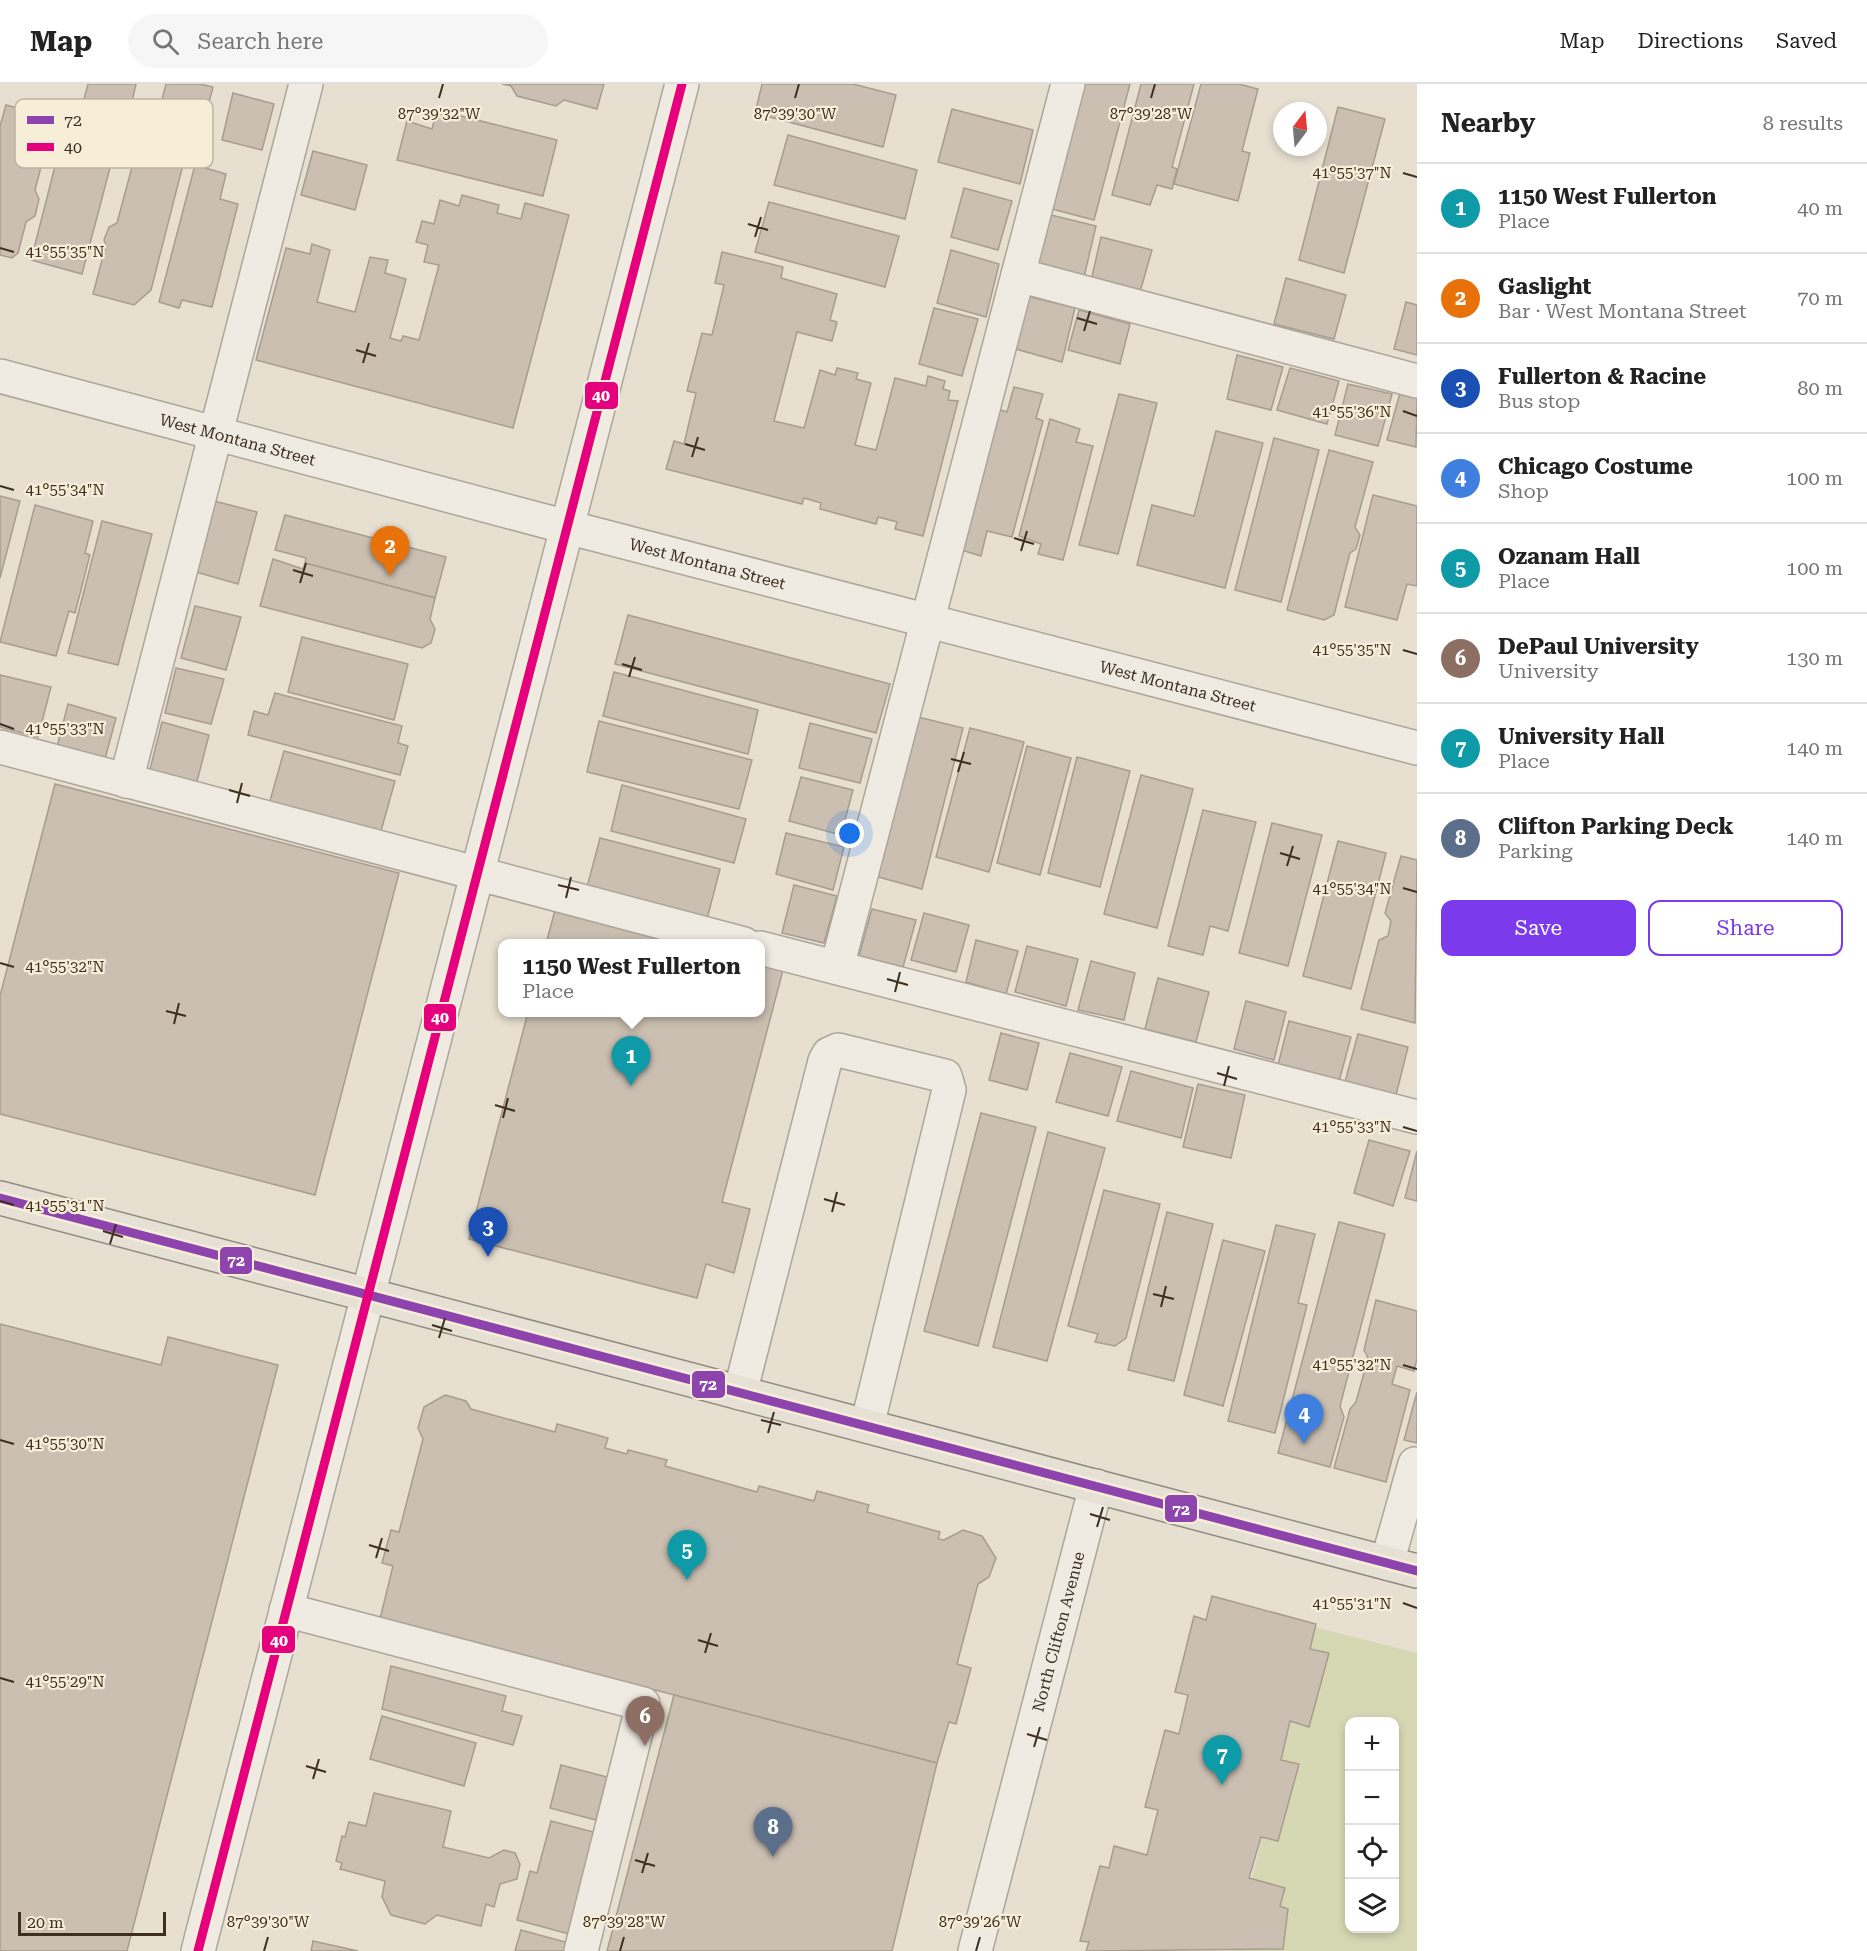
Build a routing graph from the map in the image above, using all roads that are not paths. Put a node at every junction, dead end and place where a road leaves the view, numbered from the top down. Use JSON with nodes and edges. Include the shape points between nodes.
{"nodes":[{"id":1,"x":682,"y":84,"type":"edge"},
{"id":2,"x":1068,"y":84,"type":"edge"},
{"id":3,"x":302,"y":85,"type":"edge"},
{"id":4,"x":1018,"y":275,"type":"junction"},
{"id":5,"x":0,"y":376,"type":"edge"},
{"id":6,"x":1417,"y":381,"type":"edge"},
{"id":7,"x":215,"y":433,"type":"junction"},
{"id":8,"x":567,"y":527,"type":"junction"},
{"id":9,"x":927,"y":621,"type":"junction"},
{"id":10,"x":0,"y":747,"type":"edge"},
{"id":11,"x":1417,"y":748,"type":"edge"},
{"id":12,"x":126,"y":781,"type":"junction"},
{"id":13,"x":477,"y":874,"type":"junction"},
{"id":14,"x":725,"y":939,"type":"edge"},
{"id":15,"x":765,"y":949,"type":"edge"},
{"id":16,"x":837,"y":967,"type":"junction"},
{"id":17,"x":1417,"y":1117,"type":"edge"},
{"id":18,"x":0,"y":1198,"type":"edge"},
{"id":19,"x":368,"y":1295,"type":"junction"},
{"id":20,"x":740,"y":1393,"type":"junction"},
{"id":21,"x":867,"y":1426,"type":"junction"},
{"id":22,"x":1417,"y":1465,"type":"edge"},
{"id":23,"x":1096,"y":1486,"type":"junction"},
{"id":24,"x":1402,"y":1567,"type":"edge"},
{"id":25,"x":286,"y":1610,"type":"junction"},
{"id":26,"x":198,"y":1951,"type":"edge"},
{"id":27,"x":581,"y":1951,"type":"edge"},
{"id":28,"x":975,"y":1951,"type":"edge"}],
"edges":[{"from":1,"to":8,"type":"street"},
{"from":2,"to":4,"type":"street"},
{"from":3,"to":7,"type":"street"},
{"from":4,"to":6,"type":"street"},
{"from":4,"to":9,"type":"street"},
{"from":5,"to":7,"type":"street","name":"West Montana Street"},
{"from":7,"to":8,"type":"street","name":"West Montana Street"},
{"from":7,"to":12,"type":"street"},
{"from":8,"to":9,"type":"street","name":"West Montana Street"},
{"from":8,"to":13,"type":"street"},
{"from":9,"to":11,"type":"street","name":"West Montana Street"},
{"from":9,"to":16,"type":"street"},
{"from":10,"to":12,"type":"street"},
{"from":12,"to":13,"type":"street"},
{"from":13,"to":14,"type":"street"},
{"from":13,"to":19,"type":"street"},
{"from":15,"to":16,"type":"street"},
{"from":16,"to":17,"type":"street"},
{"from":18,"to":19,"type":"main road"},
{"from":19,"to":20,"type":"main road"},
{"from":19,"to":25,"type":"street"},
{"from":20,"to":21,"type":"main road"},
{"from":20,"to":21,"type":"street","via":[[825,1061],[838,1050],[945,1076],[949,1090]]},
{"from":21,"to":23,"type":"main road"},
{"from":22,"to":24,"type":"street"},
{"from":23,"to":24,"type":"main road"},
{"from":23,"to":28,"type":"street","name":"North Clifton Avenue"},
{"from":25,"to":26,"type":"street"},
{"from":25,"to":27,"type":"street","via":[[643,1704]]}]}
